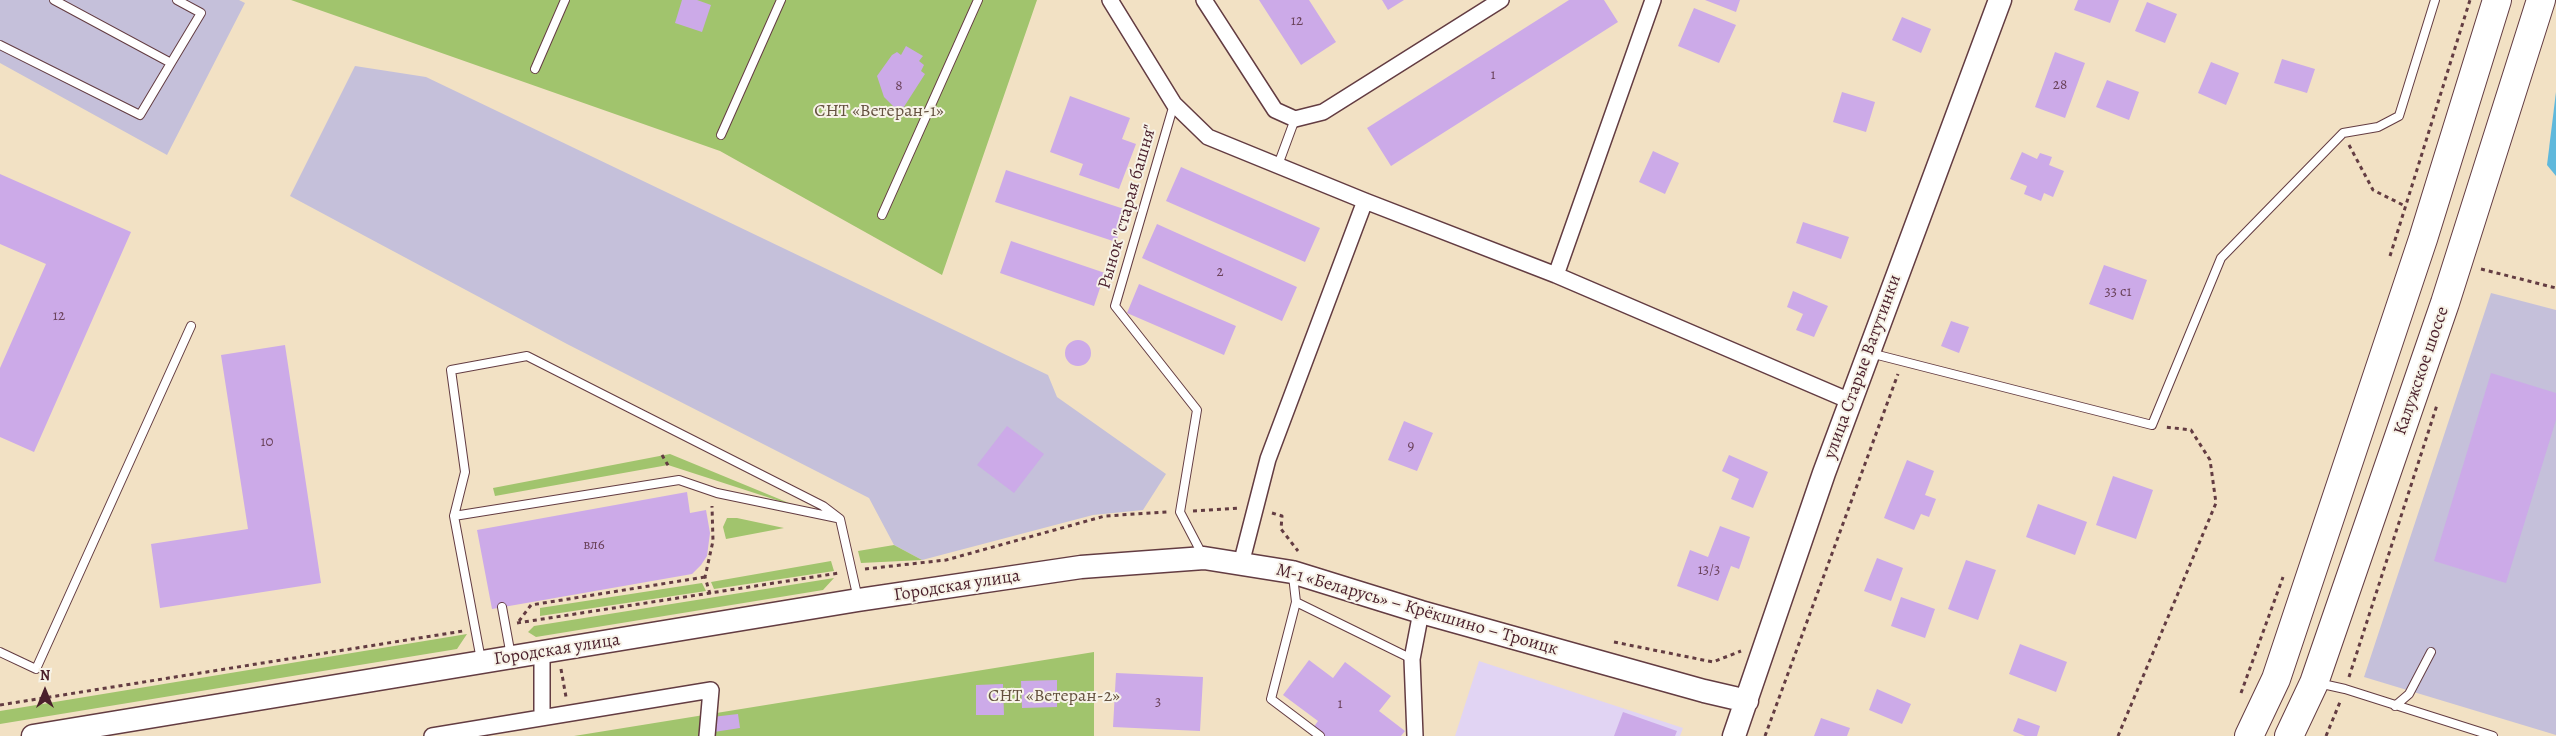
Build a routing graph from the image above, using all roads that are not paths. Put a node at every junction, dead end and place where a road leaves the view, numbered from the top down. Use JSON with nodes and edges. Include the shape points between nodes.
{"nodes":[{"id":1,"x":54,"y":0,"type":"edge"},
{"id":2,"x":176,"y":0,"type":"edge"},
{"id":3,"x":565,"y":0,"type":"edge"},
{"id":4,"x":781,"y":0,"type":"edge"},
{"id":5,"x":978,"y":0,"type":"edge"},
{"id":6,"x":1110,"y":0,"type":"edge"},
{"id":7,"x":1204,"y":0,"type":"edge"},
{"id":8,"x":1501,"y":0,"type":"edge"},
{"id":9,"x":1653,"y":0,"type":"edge"},
{"id":10,"x":2000,"y":0,"type":"edge"},
{"id":11,"x":2435,"y":0,"type":"edge"},
{"id":12,"x":2497,"y":0,"type":"edge"},
{"id":13,"x":2541,"y":0,"type":"edge"},
{"id":14,"x":0,"y":44,"type":"edge"},
{"id":15,"x":171,"y":62,"type":"junction"},
{"id":16,"x":535,"y":69,"type":"dead end"},
{"id":17,"x":1174,"y":104,"type":"junction"},
{"id":18,"x":1294,"y":119,"type":"junction"},
{"id":19,"x":721,"y":135,"type":"dead end"},
{"id":20,"x":1278,"y":165,"type":"junction"},
{"id":21,"x":1364,"y":201,"type":"junction"},
{"id":22,"x":882,"y":215,"type":"dead end"},
{"id":23,"x":1556,"y":275,"type":"junction"},
{"id":24,"x":191,"y":326,"type":"dead end"},
{"id":25,"x":1868,"y":353,"type":"junction"},
{"id":26,"x":1850,"y":401,"type":"junction"},
{"id":27,"x":454,"y":516,"type":"junction"},
{"id":28,"x":840,"y":519,"type":"junction"},
{"id":29,"x":1204,"y":558,"type":"junction"},
{"id":30,"x":1241,"y":564,"type":"junction"},
{"id":31,"x":1298,"y":565,"type":"junction"},
{"id":32,"x":1082,"y":567,"type":"joint"},
{"id":33,"x":858,"y":600,"type":"junction"},
{"id":34,"x":1296,"y":602,"type":"junction"},
{"id":35,"x":502,"y":607,"type":"dead end"},
{"id":36,"x":1422,"y":612,"type":"junction"},
{"id":37,"x":0,"y":652,"type":"edge"},
{"id":38,"x":542,"y":652,"type":"junction"},
{"id":39,"x":2431,"y":652,"type":"dead end"},
{"id":40,"x":511,"y":658,"type":"junction"},
{"id":41,"x":1412,"y":659,"type":"junction"},
{"id":42,"x":482,"y":662,"type":"junction"},
{"id":43,"x":2314,"y":683,"type":"junction"},
{"id":44,"x":1747,"y":700,"type":"junction"},
{"id":45,"x":2395,"y":706,"type":"junction"},
{"id":46,"x":542,"y":718,"type":"junction"},
{"id":47,"x":515,"y":730,"type":"edge"},
{"id":48,"x":33,"y":736,"type":"edge"},
{"id":49,"x":432,"y":736,"type":"edge"},
{"id":50,"x":706,"y":736,"type":"edge"},
{"id":51,"x":1320,"y":736,"type":"edge"},
{"id":52,"x":1415,"y":736,"type":"edge"},
{"id":53,"x":1734,"y":736,"type":"edge"},
{"id":54,"x":2249,"y":736,"type":"edge"},
{"id":55,"x":2289,"y":736,"type":"edge"},
{"id":56,"x":2493,"y":736,"type":"edge"}],
"edges":[{"from":1,"to":15,"type":"lane"},
{"from":2,"to":15,"type":"lane","via":[[201,13]]},
{"from":3,"to":16,"type":"lane"},
{"from":4,"to":19,"type":"lane"},
{"from":5,"to":22,"type":"lane"},
{"from":6,"to":17,"type":"street"},
{"from":7,"to":18,"type":"street","via":[[1275,110]]},
{"from":8,"to":18,"type":"street","via":[[1323,112]]},
{"from":9,"to":23,"type":"street"},
{"from":10,"to":25,"type":"main road","name":"улица Старые Ватутинки"},
{"from":11,"to":25,"type":"lane","via":[[2400,116],[2378,127],[2343,133],[2221,258],[2152,425]]},
{"from":12,"to":54,"type":"highway","via":[[2423,239],[2276,679]]},
{"from":13,"to":43,"type":"highway","name":"Калужское шоссе","via":[[2445,303]]},
{"from":14,"to":15,"type":"lane","via":[[140,115]]},
{"from":17,"to":20,"type":"street","via":[[1208,137]]},
{"from":17,"to":29,"type":"lane","name":"Рынок \"старая башня\"","via":[[1114,306],[1197,410],[1180,512]]},
{"from":18,"to":20,"type":"lane"},
{"from":20,"to":21,"type":"street"},
{"from":21,"to":23,"type":"street"},
{"from":21,"to":30,"type":"street","via":[[1268,459]]},
{"from":23,"to":26,"type":"street"},
{"from":24,"to":37,"type":"lane","via":[[36,669]]},
{"from":25,"to":26,"type":"main road","name":"улица Старые Ватутинки"},
{"from":26,"to":44,"type":"main road","name":"улица Старые Ватутинки"},
{"from":27,"to":28,"type":"lane","via":[[678,480],[717,493]]},
{"from":27,"to":28,"type":"lane","via":[[464,472],[451,370],[527,356]]},
{"from":27,"to":42,"type":"lane"},
{"from":28,"to":33,"type":"lane"},
{"from":29,"to":30,"type":"main road","name":"М-1 «Беларусь» – Крёкшино – Троицк"},
{"from":29,"to":32,"type":"main road","name":"М-1 «Беларусь» – Крёкшино – Троицк"},
{"from":30,"to":31,"type":"main road","name":"М-1 «Беларусь» – Крёкшино – Троицк"},
{"from":31,"to":34,"type":"lane"},
{"from":31,"to":36,"type":"main road","name":"М-1 «Беларусь» – Крёкшино – Троицк"},
{"from":32,"to":33,"type":"main road","name":"Городская улица"},
{"from":33,"to":38,"type":"main road","name":"Городская улица"},
{"from":34,"to":41,"type":"lane"},
{"from":34,"to":51,"type":"lane","via":[[1271,699]]},
{"from":35,"to":40,"type":"lane"},
{"from":36,"to":41,"type":"street"},
{"from":36,"to":44,"type":"main road","name":"М-1 «Беларусь» – Крёкшино – Троицк","via":[[1704,691]]},
{"from":38,"to":40,"type":"main road","name":"Городская улица"},
{"from":38,"to":46,"type":"street"},
{"from":39,"to":45,"type":"lane","via":[[2409,694]]},
{"from":40,"to":42,"type":"main road","name":"Городская улица"},
{"from":41,"to":52,"type":"street"},
{"from":42,"to":48,"type":"main road","name":"Городская улица"},
{"from":43,"to":45,"type":"lane","via":[[2345,689]]},
{"from":43,"to":55,"type":"highway","name":"Калужское шоссе"},
{"from":44,"to":53,"type":"main road","name":"улица Старые Ватутинки"},
{"from":45,"to":56,"type":"lane"},
{"from":46,"to":47,"type":"street"},
{"from":46,"to":50,"type":"street","via":[[711,690]]},
{"from":47,"to":49,"type":"street"}]}
